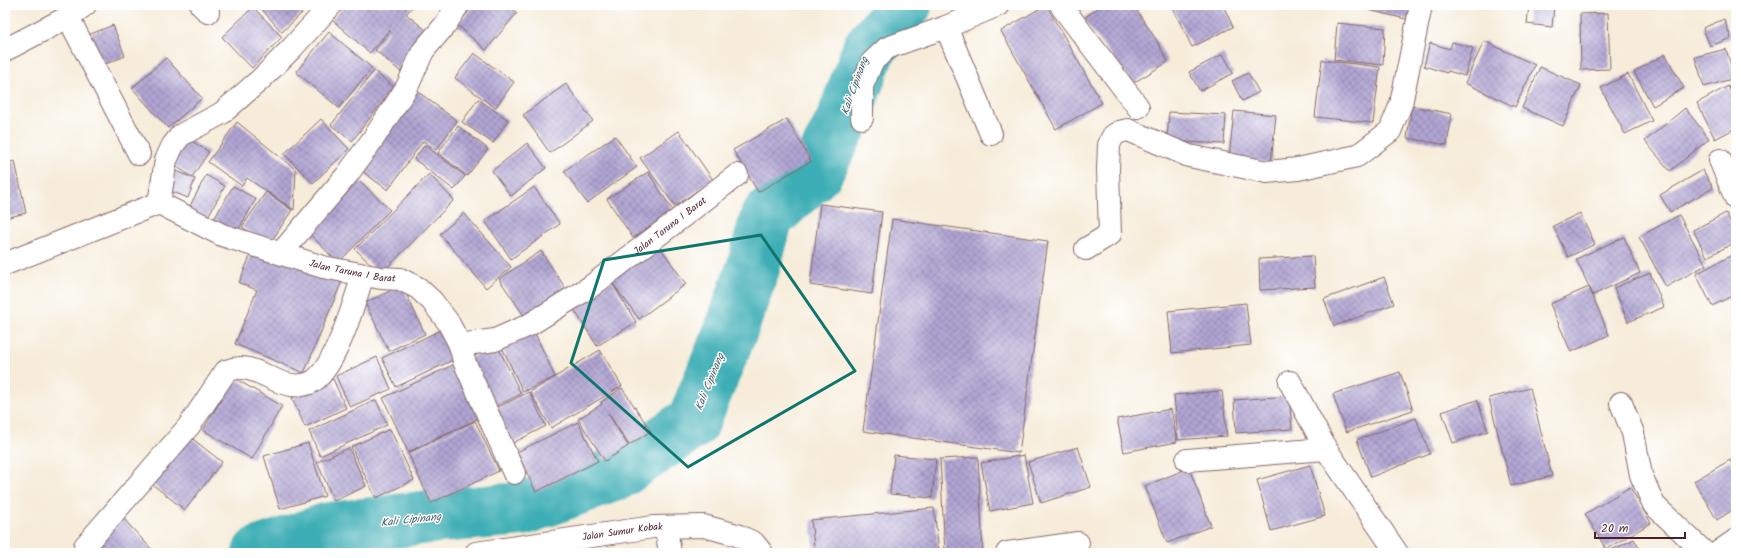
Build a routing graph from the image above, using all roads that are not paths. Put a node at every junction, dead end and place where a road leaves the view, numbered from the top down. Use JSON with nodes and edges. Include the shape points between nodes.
{"nodes":[{"id":1,"x":331,"y":5,"type":"edge"},
{"id":2,"x":458,"y":5,"type":"edge"},
{"id":3,"x":998,"y":5,"type":"edge"},
{"id":4,"x":1421,"y":5,"type":"edge"},
{"id":5,"x":1061,"y":6,"type":"edge"},
{"id":6,"x":76,"y":11,"type":"edge"},
{"id":7,"x":946,"y":27,"type":"junction"},
{"id":8,"x":5,"y":50,"type":"edge"},
{"id":9,"x":1138,"y":107,"type":"dead end"},
{"id":10,"x":862,"y":118,"type":"dead end"},
{"id":11,"x":990,"y":134,"type":"dead end"},
{"id":12,"x":139,"y":154,"type":"dead end"},
{"id":13,"x":1720,"y":160,"type":"dead end"},
{"id":14,"x":737,"y":175,"type":"dead end"},
{"id":15,"x":1736,"y":199,"type":"edge"},
{"id":16,"x":159,"y":203,"type":"junction"},
{"id":17,"x":1086,"y":249,"type":"dead end"},
{"id":18,"x":281,"y":253,"type":"junction"},
{"id":19,"x":5,"y":264,"type":"edge"},
{"id":20,"x":364,"y":275,"type":"junction"},
{"id":21,"x":460,"y":345,"type":"junction"},
{"id":22,"x":1290,"y":382,"type":"dead end"},
{"id":23,"x":1621,"y":403,"type":"dead end"},
{"id":24,"x":1326,"y":449,"type":"junction"},
{"id":25,"x":1187,"y":460,"type":"dead end"},
{"id":26,"x":514,"y":473,"type":"dead end"},
{"id":27,"x":666,"y":528,"type":"junction"},
{"id":28,"x":1736,"y":540,"type":"edge"},
{"id":29,"x":1078,"y":543,"type":"dead end"},
{"id":30,"x":85,"y":546,"type":"dead end"},
{"id":31,"x":476,"y":553,"type":"edge"},
{"id":32,"x":670,"y":553,"type":"edge"},
{"id":33,"x":762,"y":553,"type":"edge"},
{"id":34,"x":1007,"y":553,"type":"edge"},
{"id":35,"x":1397,"y":553,"type":"edge"},
{"id":36,"x":1705,"y":553,"type":"edge"},
{"id":37,"x":1717,"y":553,"type":"edge"}],
"edges":[{"from":1,"to":16,"type":"street","via":[[261,79],[222,113],[181,135],[166,160]]},
{"from":2,"to":18,"type":"street","via":[[423,51],[407,88],[368,146],[347,175]]},
{"from":3,"to":7,"type":"street"},
{"from":4,"to":17,"type":"street","via":[[1401,104],[1390,131],[1357,156],[1298,169],[1267,172],[1189,156],[1128,130],[1118,132],[1109,145],[1110,234]]},
{"from":5,"to":9,"type":"street"},
{"from":6,"to":8,"type":"street"},
{"from":6,"to":12,"type":"street"},
{"from":7,"to":10,"type":"street","via":[[887,48],[872,62],[862,86]]},
{"from":7,"to":11,"type":"street"},
{"from":13,"to":15,"type":"street"},
{"from":14,"to":21,"type":"street","name":"Jalan Taruna I Barat","via":[[590,287],[529,325],[495,340]]},
{"from":16,"to":18,"type":"street","name":"Jalan Taruna I Barat","via":[[222,235]]},
{"from":16,"to":19,"type":"street"},
{"from":18,"to":20,"type":"street","name":"Jalan Taruna I Barat","via":[[323,267]]},
{"from":20,"to":21,"type":"street","name":"Jalan Taruna I Barat","via":[[400,279],[418,288],[448,322]]},
{"from":20,"to":30,"type":"street","via":[[346,330],[323,373],[311,382],[299,386],[283,383],[245,367],[226,370],[189,426]]},
{"from":21,"to":26,"type":"street","via":[[464,361]]},
{"from":22,"to":24,"type":"street"},
{"from":23,"to":36,"type":"street","via":[[1633,433],[1642,480],[1654,505]]},
{"from":24,"to":25,"type":"street"},
{"from":24,"to":35,"type":"street"},
{"from":27,"to":31,"type":"street","name":"Jalan Sumur Kobak","via":[[653,527]]},
{"from":27,"to":32,"type":"street"},
{"from":27,"to":33,"type":"street","name":"Jalan Sumur Kobak","via":[[704,526],[737,535],[754,543]]},
{"from":28,"to":37,"type":"street"},
{"from":29,"to":34,"type":"street"}]}
